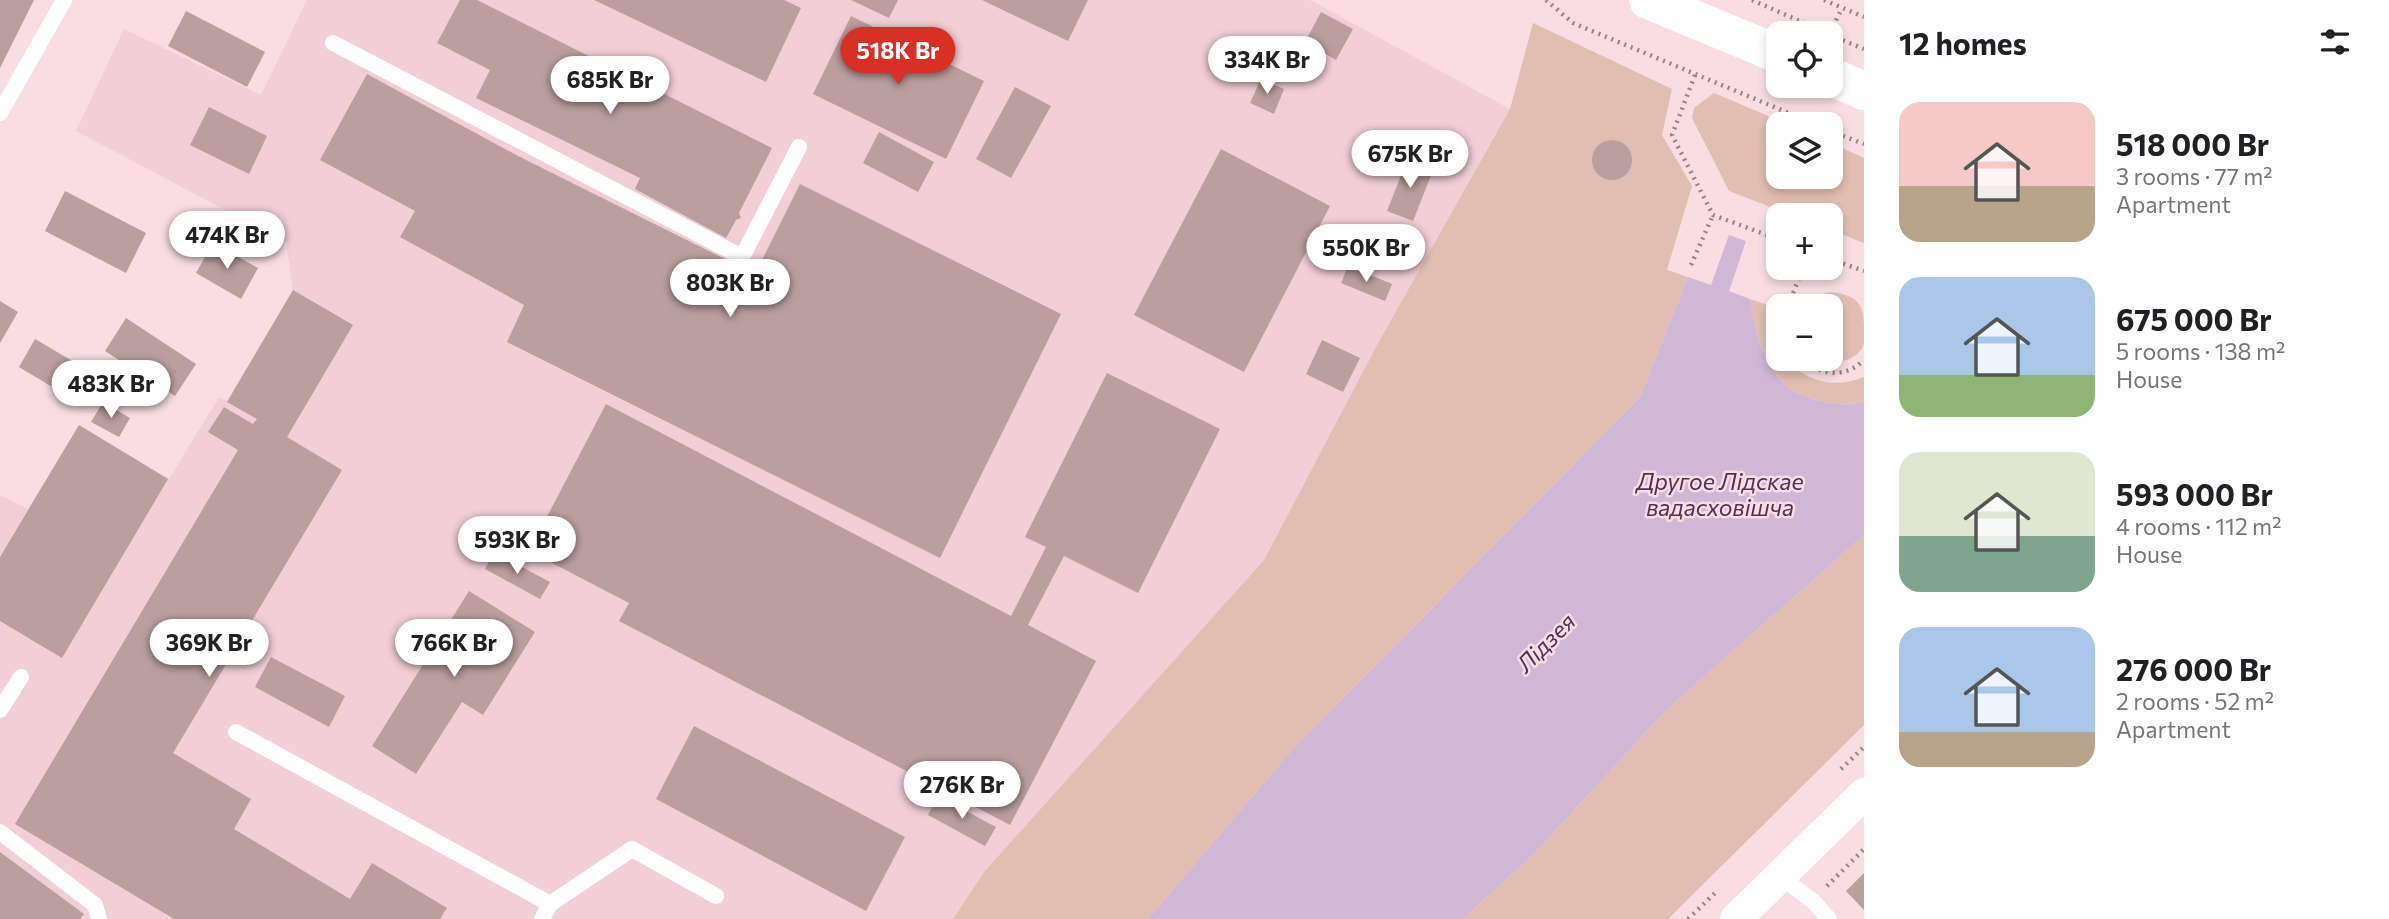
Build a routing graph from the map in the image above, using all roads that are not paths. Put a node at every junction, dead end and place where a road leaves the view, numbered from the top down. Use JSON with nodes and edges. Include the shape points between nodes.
{"nodes":[{"id":1,"x":64,"y":0,"type":"edge"},
{"id":2,"x":1648,"y":0,"type":"edge"},
{"id":3,"x":333,"y":43,"type":"dead end"},
{"id":4,"x":1766,"y":49,"type":"edge"},
{"id":5,"x":1843,"y":81,"type":"edge"},
{"id":6,"x":1864,"y":90,"type":"edge"},
{"id":7,"x":0,"y":113,"type":"edge"},
{"id":8,"x":799,"y":148,"type":"dead end"},
{"id":9,"x":20,"y":677,"type":"dead end"},
{"id":10,"x":0,"y":710,"type":"edge"},
{"id":11,"x":236,"y":732,"type":"dead end"},
{"id":12,"x":1864,"y":794,"type":"edge"},
{"id":13,"x":0,"y":832,"type":"edge"},
{"id":14,"x":1779,"y":876,"type":"junction"},
{"id":15,"x":716,"y":896,"type":"dead end"},
{"id":16,"x":550,"y":904,"type":"junction"},
{"id":17,"x":99,"y":919,"type":"edge"},
{"id":18,"x":542,"y":919,"type":"edge"},
{"id":19,"x":1737,"y":919,"type":"edge"},
{"id":20,"x":1829,"y":919,"type":"edge"}],
"edges":[{"from":1,"to":7,"type":"lane"},
{"from":2,"to":4,"type":"main road"},
{"from":3,"to":8,"type":"lane","via":[[742,257]]},
{"from":5,"to":6,"type":"main road"},
{"from":9,"to":10,"type":"lane"},
{"from":11,"to":16,"type":"lane"},
{"from":12,"to":14,"type":"street"},
{"from":13,"to":17,"type":"lane","via":[[95,905]]},
{"from":14,"to":19,"type":"street"},
{"from":14,"to":20,"type":"lane"},
{"from":15,"to":16,"type":"lane","via":[[632,849]]},
{"from":16,"to":18,"type":"lane"}]}
